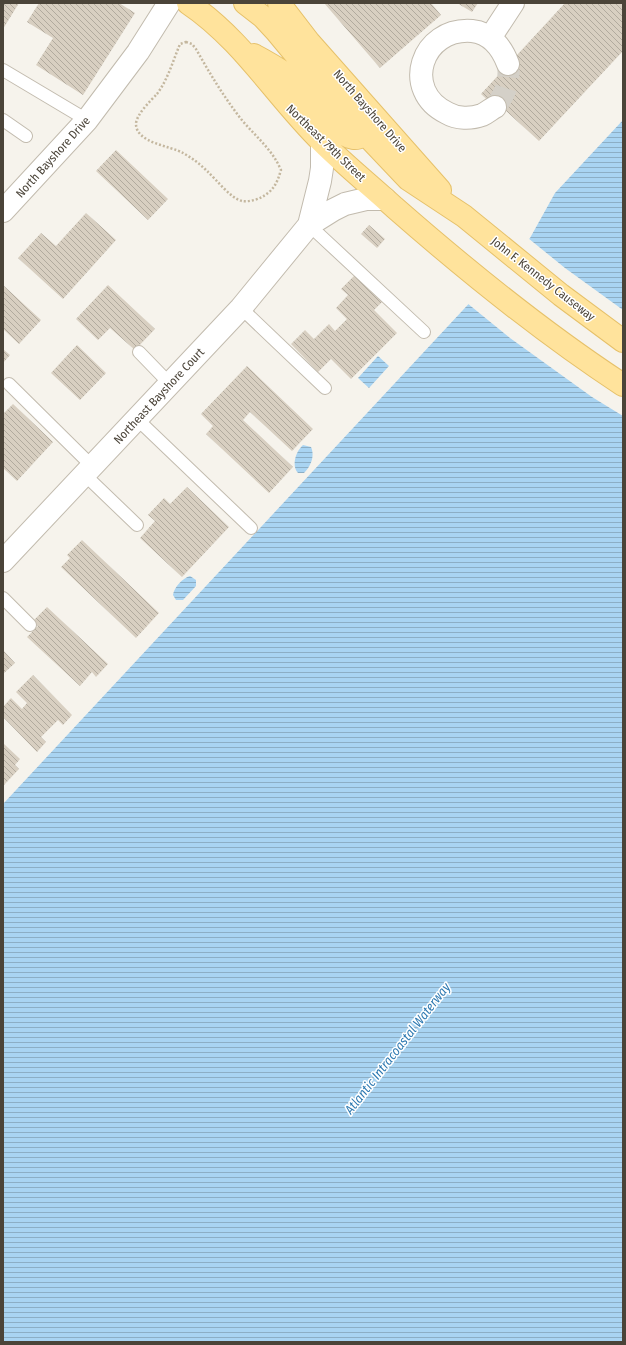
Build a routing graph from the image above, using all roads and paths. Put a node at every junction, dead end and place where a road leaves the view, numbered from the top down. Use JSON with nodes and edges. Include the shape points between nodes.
{"nodes":[{"id":1,"x":170,"y":3,"type":"edge"},
{"id":2,"x":188,"y":3,"type":"edge"},
{"id":3,"x":245,"y":3,"type":"edge"},
{"id":4,"x":279,"y":3,"type":"edge"},
{"id":5,"x":513,"y":3,"type":"edge"},
{"id":6,"x":490,"y":38,"type":"junction"},
{"id":7,"x":186,"y":42,"type":"joint"},
{"id":8,"x":236,"y":43,"type":"junction"},
{"id":9,"x":508,"y":64,"type":"tunnel mouth"},
{"id":10,"x":3,"y":70,"type":"edge"},
{"id":11,"x":495,"y":107,"type":"tunnel mouth"},
{"id":12,"x":3,"y":120,"type":"edge"},
{"id":13,"x":87,"y":120,"type":"junction"},
{"id":14,"x":372,"y":128,"type":"junction"},
{"id":15,"x":26,"y":136,"type":"dead end"},
{"id":16,"x":322,"y":142,"type":"junction"},
{"id":17,"x":385,"y":199,"type":"junction"},
{"id":18,"x":3,"y":211,"type":"edge"},
{"id":19,"x":464,"y":216,"type":"joint"},
{"id":20,"x":309,"y":225,"type":"junction"},
{"id":21,"x":241,"y":308,"type":"junction"},
{"id":22,"x":424,"y":332,"type":"dead end"},
{"id":23,"x":623,"y":341,"type":"edge"},
{"id":24,"x":140,"y":352,"type":"dead end"},
{"id":25,"x":9,"y":384,"type":"dead end"},
{"id":26,"x":170,"y":384,"type":"junction"},
{"id":27,"x":623,"y":385,"type":"edge"},
{"id":28,"x":325,"y":388,"type":"dead end"},
{"id":29,"x":138,"y":419,"type":"junction"},
{"id":30,"x":89,"y":471,"type":"junction"},
{"id":31,"x":137,"y":525,"type":"dead end"},
{"id":32,"x":251,"y":528,"type":"dead end"},
{"id":33,"x":3,"y":561,"type":"edge"},
{"id":34,"x":3,"y":598,"type":"edge"},
{"id":35,"x":30,"y":626,"type":"dead end"}],
"edges":[{"from":1,"to":13,"type":"street","name":"North Bayshore Drive","via":[[138,52]]},
{"from":2,"to":8,"type":"main road","name":"Northeast 79th Street"},
{"from":3,"to":14,"type":"main road","via":[[276,31],[330,96]]},
{"from":4,"to":14,"type":"main road","name":"North Bayshore Drive"},
{"from":5,"to":6,"type":"street"},
{"from":6,"to":9,"type":"street","via":[[498,45]]},
{"from":6,"to":11,"type":"street","via":[[476,32],[461,30],[447,34],[434,43],[426,55],[421,70],[422,85],[439,110],[453,116],[468,118],[482,115]]},
{"from":7,"to":7,"type":"path","via":[[192,44],[224,96],[276,159],[281,170],[276,184],[268,194],[258,199],[243,201],[229,193],[206,170],[182,152],[150,141],[139,131],[136,124],[139,117],[164,83],[180,44]]},
{"from":8,"to":14,"type":"main road","via":[[291,78],[342,133],[353,138],[362,137]]},
{"from":8,"to":16,"type":"main road","name":"Northeast 79th Street"},
{"from":10,"to":13,"type":"lane"},
{"from":12,"to":15,"type":"lane"},
{"from":13,"to":18,"type":"street","name":"North Bayshore Drive"},
{"from":14,"to":19,"type":"main road","name":"North Bayshore Drive"},
{"from":16,"to":17,"type":"main road","name":"Northeast 79th Street"},
{"from":16,"to":20,"type":"street","name":"Northeast Bayshore Court","via":[[320,181]]},
{"from":17,"to":20,"type":"street","name":"Northeast Bayshore Court","via":[[350,203]]},
{"from":17,"to":27,"type":"main road","name":"Northeast 79th Street","via":[[539,326]]},
{"from":19,"to":23,"type":"main road","name":"John F. Kennedy Causeway","via":[[561,295]]},
{"from":20,"to":21,"type":"street","name":"Northeast Bayshore Court"},
{"from":20,"to":22,"type":"lane"},
{"from":21,"to":26,"type":"street","name":"Northeast Bayshore Court"},
{"from":21,"to":28,"type":"lane"},
{"from":24,"to":26,"type":"lane"},
{"from":25,"to":30,"type":"lane"},
{"from":26,"to":29,"type":"street","name":"Northeast Bayshore Court"},
{"from":29,"to":30,"type":"street","name":"Northeast Bayshore Court"},
{"from":29,"to":32,"type":"lane"},
{"from":30,"to":31,"type":"lane"},
{"from":30,"to":33,"type":"street","name":"Northeast Bayshore Court"},
{"from":34,"to":35,"type":"lane"}]}
